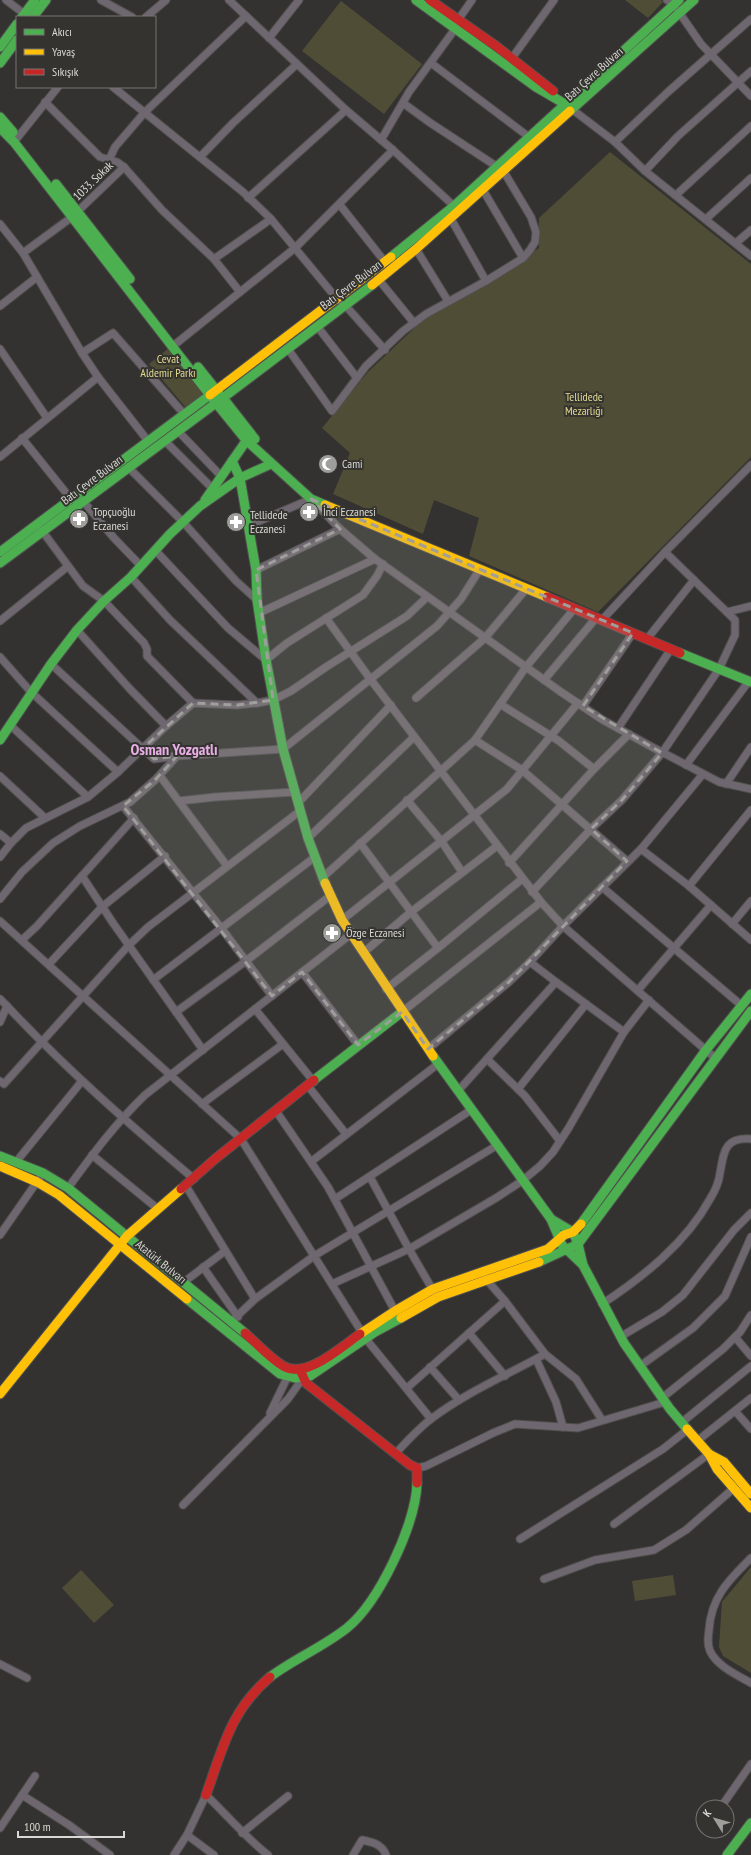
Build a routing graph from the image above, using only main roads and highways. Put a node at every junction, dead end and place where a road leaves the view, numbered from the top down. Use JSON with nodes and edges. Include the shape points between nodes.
{"nodes":[{"id":1,"x":35,"y":0,"type":"edge"},
{"id":2,"x":46,"y":0,"type":"edge"},
{"id":3,"x":416,"y":0,"type":"edge"},
{"id":4,"x":430,"y":0,"type":"edge"},
{"id":5,"x":694,"y":0,"type":"edge"},
{"id":6,"x":674,"y":5,"type":"edge"},
{"id":7,"x":25,"y":16,"type":"edge"},
{"id":8,"x":35,"y":16,"type":"edge"},
{"id":9,"x":16,"y":25,"type":"edge"},
{"id":10,"x":16,"y":41,"type":"edge"},
{"id":11,"x":0,"y":47,"type":"edge"},
{"id":12,"x":0,"y":63,"type":"edge"},
{"id":13,"x":570,"y":107,"type":"junction"},
{"id":14,"x":0,"y":117,"type":"edge"},
{"id":15,"x":0,"y":128,"type":"edge"},
{"id":16,"x":16,"y":140,"type":"junction"},
{"id":17,"x":500,"y":169,"type":"junction"},
{"id":18,"x":213,"y":393,"type":"junction"},
{"id":19,"x":219,"y":401,"type":"junction"},
{"id":20,"x":248,"y":437,"type":"junction"},
{"id":21,"x":232,"y":461,"type":"junction"},
{"id":22,"x":271,"y":464,"type":"junction"},
{"id":23,"x":240,"y":478,"type":"junction"},
{"id":24,"x":200,"y":506,"type":"junction"},
{"id":25,"x":1,"y":558,"type":"edge"},
{"id":26,"x":750,"y":682,"type":"edge"},
{"id":27,"x":0,"y":740,"type":"edge"},
{"id":28,"x":751,"y":994,"type":"edge"},
{"id":29,"x":751,"y":1011,"type":"edge"},
{"id":30,"x":402,"y":1012,"type":"junction"},
{"id":31,"x":0,"y":1156,"type":"edge"},
{"id":32,"x":0,"y":1166,"type":"edge"},
{"id":33,"x":551,"y":1219,"type":"junction"},
{"id":34,"x":573,"y":1232,"type":"junction"},
{"id":35,"x":124,"y":1240,"type":"junction"},
{"id":36,"x":558,"y":1241,"type":"junction"},
{"id":37,"x":578,"y":1244,"type":"junction"},
{"id":38,"x":566,"y":1251,"type":"junction"},
{"id":39,"x":583,"y":1265,"type":"junction"},
{"id":40,"x":435,"y":1293,"type":"junction"},
{"id":41,"x":364,"y":1335,"type":"junction"},
{"id":42,"x":302,"y":1374,"type":"junction"},
{"id":43,"x":0,"y":1394,"type":"edge"},
{"id":44,"x":708,"y":1454,"type":"junction"},
{"id":45,"x":751,"y":1494,"type":"edge"},
{"id":46,"x":751,"y":1508,"type":"edge"},
{"id":47,"x":206,"y":1795,"type":"road end"},
{"id":48,"x":751,"y":1823,"type":"edge"},
{"id":49,"x":727,"y":1855,"type":"edge"}],
"edges":[{"from":1,"to":7,"type":"main road"},
{"from":2,"to":8,"type":"main road"},
{"from":3,"to":13,"type":"main road","via":[[536,87]]},
{"from":4,"to":13,"type":"main road","via":[[512,58]]},
{"from":5,"to":6,"type":"main road","name":"Batı Çevre Bulvarı"},
{"from":6,"to":13,"type":"main road","name":"Batı Çevre Bulvarı"},
{"from":9,"to":11,"type":"main road"},
{"from":10,"to":12,"type":"main road"},
{"from":13,"to":17,"type":"main road","name":"Batı Çevre Bulvarı"},
{"from":13,"to":17,"type":"main road","name":"Batı Çevre Bulvarı","via":[[529,137]]},
{"from":14,"to":16,"type":"main road"},
{"from":15,"to":16,"type":"main road"},
{"from":16,"to":18,"type":"main road"},
{"from":17,"to":18,"type":"main road","name":"Batı Çevre Bulvarı","via":[[385,262]]},
{"from":17,"to":19,"type":"main road","name":"Batı Çevre Bulvarı","via":[[483,190],[379,280]]},
{"from":18,"to":19,"type":"main road"},
{"from":18,"to":25,"type":"main road","name":"Batı Çevre Bulvarı","via":[[34,526]]},
{"from":19,"to":20,"type":"main road"},
{"from":19,"to":25,"type":"main road","name":"Batı Çevre Bulvarı","via":[[43,532]]},
{"from":20,"to":21,"type":"main road"},
{"from":20,"to":22,"type":"main road"},
{"from":21,"to":23,"type":"main road"},
{"from":21,"to":24,"type":"main road"},
{"from":22,"to":23,"type":"main road"},
{"from":22,"to":26,"type":"main road","via":[[311,499]]},
{"from":23,"to":24,"type":"main road"},
{"from":23,"to":30,"type":"main road","via":[[256,570],[257,600],[273,700],[283,749],[308,838],[322,878],[342,920]]},
{"from":24,"to":27,"type":"main road","via":[[77,630],[50,664]]},
{"from":28,"to":34,"type":"main road","via":[[706,1050],[595,1207]]},
{"from":29,"to":37,"type":"main road"},
{"from":30,"to":33,"type":"main road"},
{"from":30,"to":35,"type":"main road","via":[[215,1160]]},
{"from":31,"to":35,"type":"main road","name":"Atatürk Bulvarı","via":[[43,1173],[68,1188]]},
{"from":32,"to":35,"type":"main road","name":"Atatürk Bulvarı","via":[[59,1195]]},
{"from":33,"to":34,"type":"main road"},
{"from":33,"to":36,"type":"main road"},
{"from":34,"to":36,"type":"main road","via":[[564,1235]]},
{"from":34,"to":37,"type":"main road"},
{"from":35,"to":42,"type":"main road","name":"Atatürk Bulvarı","via":[[234,1319],[283,1366]]},
{"from":35,"to":42,"type":"main road","name":"Atatürk Bulvarı","via":[[274,1370],[288,1378]]},
{"from":35,"to":43,"type":"main road"},
{"from":36,"to":38,"type":"main road"},
{"from":36,"to":40,"type":"main road","via":[[548,1249],[479,1272]]},
{"from":37,"to":38,"type":"main road"},
{"from":37,"to":39,"type":"main road"},
{"from":38,"to":39,"type":"main road"},
{"from":38,"to":40,"type":"main road","via":[[528,1267]]},
{"from":39,"to":44,"type":"main road","via":[[620,1336],[663,1400]]},
{"from":40,"to":41,"type":"main road"},
{"from":40,"to":41,"type":"main road","via":[[394,1311]]},
{"from":41,"to":42,"type":"main road"},
{"from":42,"to":47,"type":"main road","via":[[306,1383],[417,1468],[416,1494],[408,1523],[389,1570],[374,1598],[347,1628],[280,1669],[248,1697],[232,1725]]},
{"from":44,"to":45,"type":"main road","via":[[724,1462]]},
{"from":44,"to":46,"type":"main road","via":[[717,1469]]},
{"from":48,"to":49,"type":"main road"}]}
